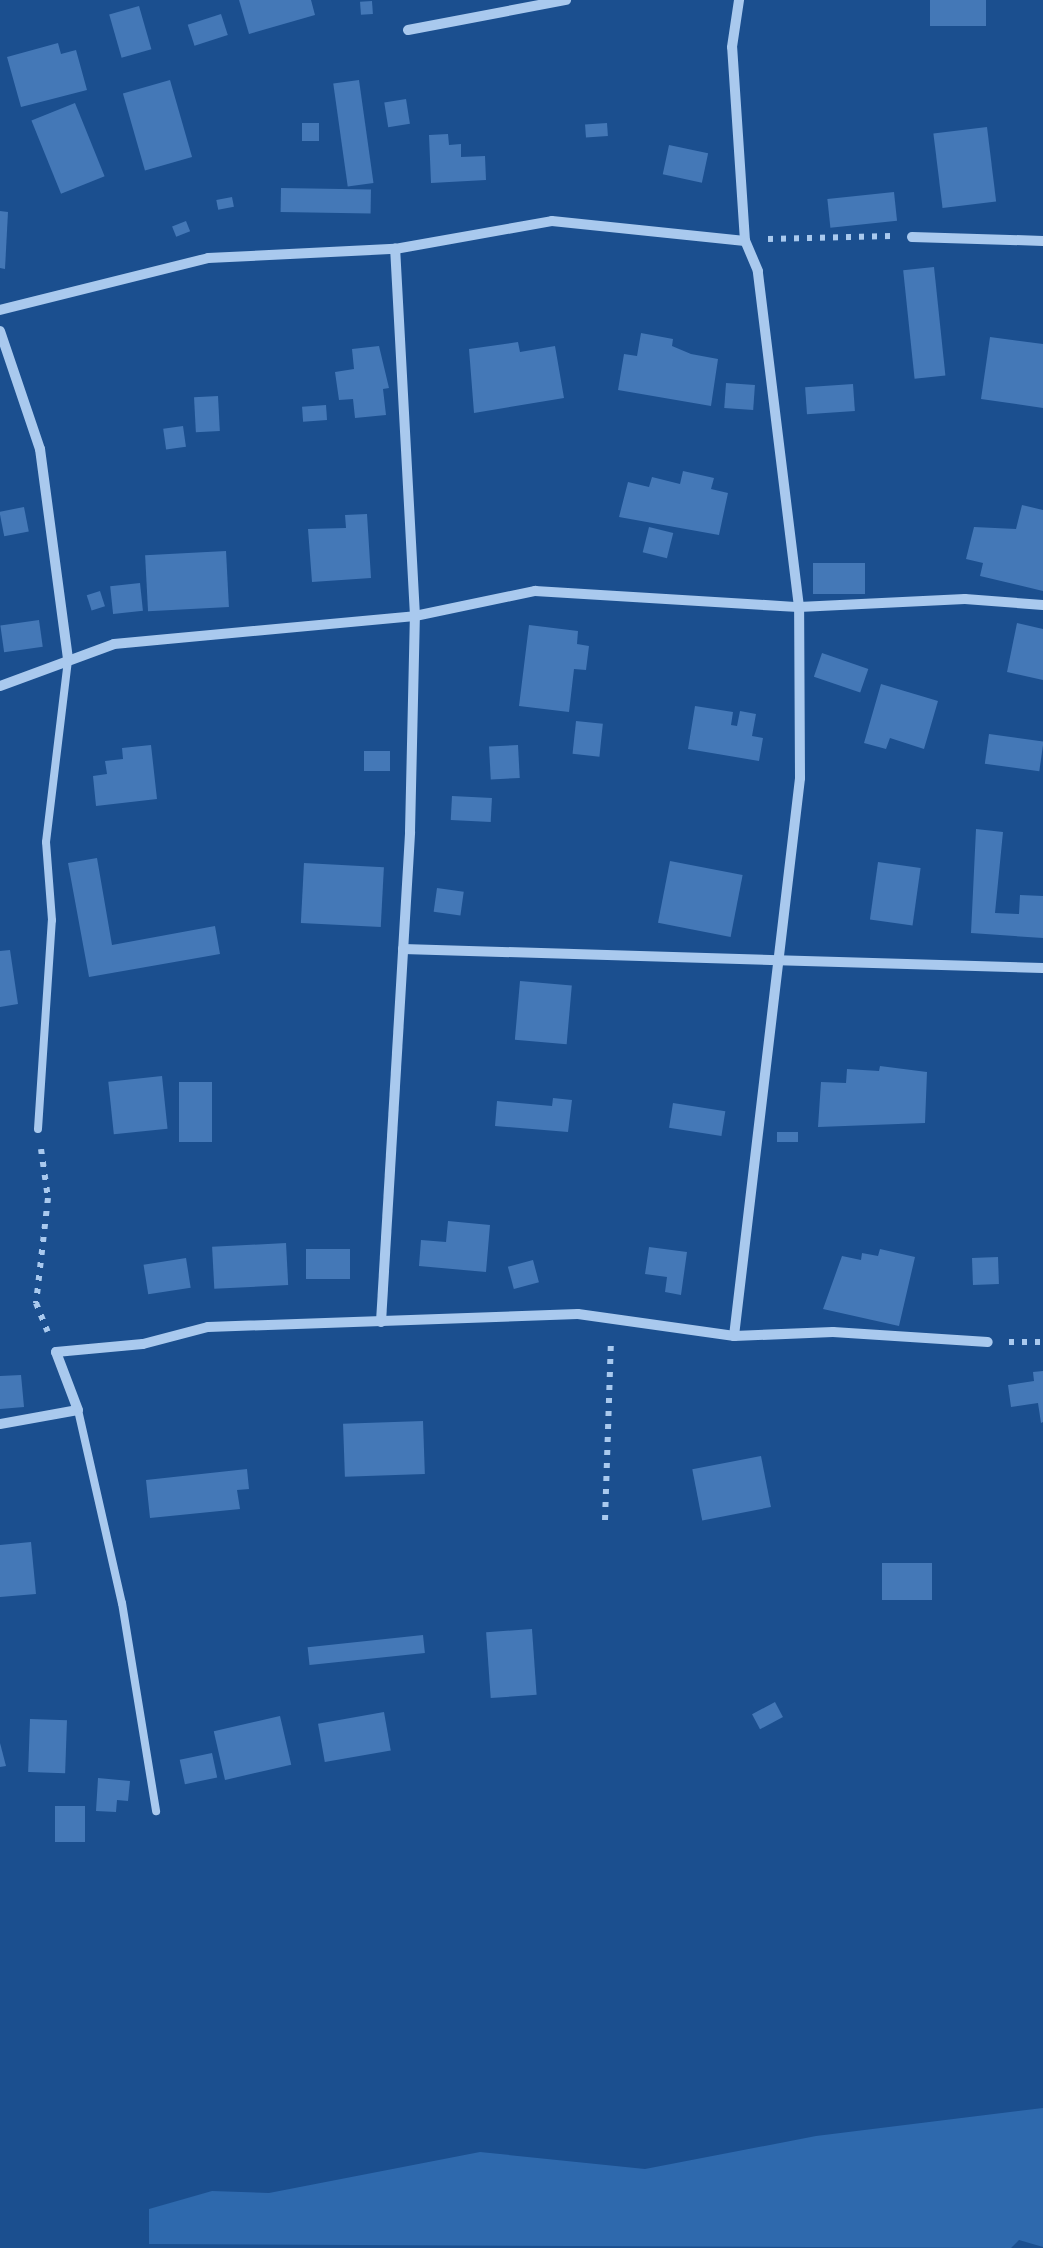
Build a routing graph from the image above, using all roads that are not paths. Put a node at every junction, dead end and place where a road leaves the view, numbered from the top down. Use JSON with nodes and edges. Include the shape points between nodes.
{"nodes":[{"id":1,"x":566,"y":0,"type":"edge"},
{"id":2,"x":739,"y":0,"type":"edge"},
{"id":3,"x":408,"y":30,"type":"dead end"},
{"id":4,"x":912,"y":237,"type":"road end"},
{"id":5,"x":1043,"y":240,"type":"edge"},
{"id":6,"x":745,"y":241,"type":"junction"},
{"id":7,"x":395,"y":249,"type":"junction"},
{"id":8,"x":0,"y":310,"type":"edge"},
{"id":9,"x":0,"y":331,"type":"edge"},
{"id":10,"x":1043,"y":605,"type":"edge"},
{"id":11,"x":799,"y":607,"type":"junction"},
{"id":12,"x":415,"y":616,"type":"junction"},
{"id":13,"x":68,"y":659,"type":"junction"},
{"id":14,"x":0,"y":686,"type":"edge"},
{"id":15,"x":403,"y":949,"type":"junction"},
{"id":16,"x":774,"y":957,"type":"junction"},
{"id":17,"x":1043,"y":968,"type":"edge"},
{"id":18,"x":38,"y":1129,"type":"road end"},
{"id":19,"x":380,"y":1322,"type":"junction"},
{"id":20,"x":734,"y":1336,"type":"junction"},
{"id":21,"x":988,"y":1342,"type":"road end"},
{"id":22,"x":78,"y":1410,"type":"junction"},
{"id":23,"x":0,"y":1424,"type":"edge"},
{"id":24,"x":156,"y":1811,"type":"dead end"}],
"edges":[{"from":1,"to":3,"type":"street"},
{"from":2,"to":6,"type":"street","via":[[732,47]]},
{"from":4,"to":5,"type":"street"},
{"from":6,"to":7,"type":"street","via":[[552,221]]},
{"from":6,"to":11,"type":"street","via":[[758,272]]},
{"from":7,"to":8,"type":"street","via":[[208,258]]},
{"from":7,"to":12,"type":"street"},
{"from":9,"to":13,"type":"street","via":[[40,449]]},
{"from":10,"to":11,"type":"street","via":[[965,599]]},
{"from":11,"to":12,"type":"street","via":[[535,591]]},
{"from":11,"to":16,"type":"street","via":[[800,778]]},
{"from":12,"to":13,"type":"street","via":[[114,644]]},
{"from":12,"to":15,"type":"street"},
{"from":13,"to":14,"type":"street"},
{"from":13,"to":18,"type":"lane","via":[[46,842],[52,920]]},
{"from":15,"to":16,"type":"street"},
{"from":15,"to":19,"type":"street"},
{"from":16,"to":17,"type":"street"},
{"from":16,"to":20,"type":"street"},
{"from":19,"to":20,"type":"street","via":[[612,1319]]},
{"from":19,"to":22,"type":"street","via":[[208,1327],[143,1344],[56,1352]]},
{"from":20,"to":21,"type":"street","via":[[832,1332]]},
{"from":22,"to":23,"type":"street"},
{"from":22,"to":24,"type":"lane","via":[[122,1602]]}]}
